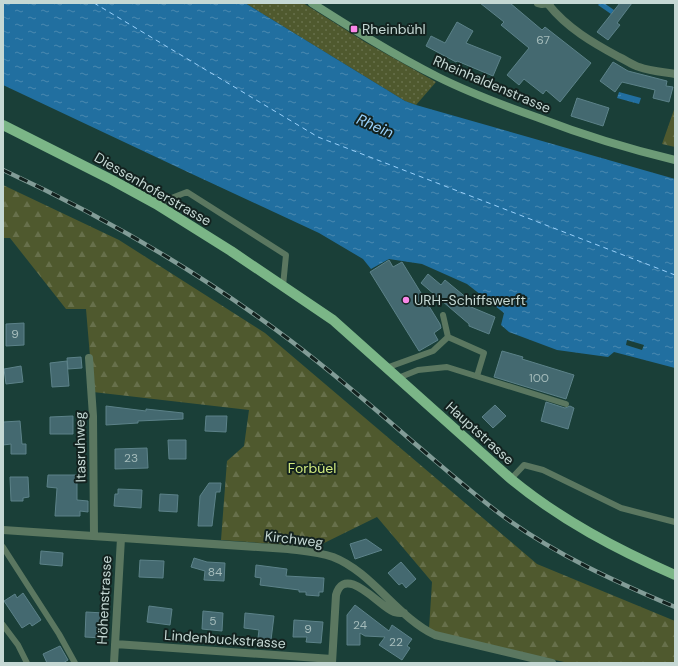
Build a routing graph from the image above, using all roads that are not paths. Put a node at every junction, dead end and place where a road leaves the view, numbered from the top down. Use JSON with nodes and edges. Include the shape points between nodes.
{"nodes":[{"id":1,"x":312,"y":3,"type":"edge"},
{"id":2,"x":538,"y":3,"type":"edge"},
{"id":3,"x":549,"y":3,"type":"edge"},
{"id":4,"x":675,"y":74,"type":"edge"},
{"id":5,"x":3,"y":125,"type":"edge"},
{"id":6,"x":675,"y":160,"type":"edge"},
{"id":7,"x":156,"y":204,"type":"junction"},
{"id":8,"x":283,"y":286,"type":"junction"},
{"id":9,"x":443,"y":315,"type":"dead end"},
{"id":10,"x":448,"y":337,"type":"junction"},
{"id":11,"x":89,"y":358,"type":"dead end"},
{"id":12,"x":386,"y":368,"type":"junction"},
{"id":13,"x":477,"y":376,"type":"junction"},
{"id":14,"x":398,"y":378,"type":"junction"},
{"id":15,"x":566,"y":404,"type":"dead end"},
{"id":16,"x":511,"y":479,"type":"junction"},
{"id":17,"x":675,"y":522,"type":"edge"},
{"id":18,"x":3,"y":530,"type":"edge"},
{"id":19,"x":94,"y":536,"type":"junction"},
{"id":20,"x":121,"y":538,"type":"junction"},
{"id":21,"x":3,"y":547,"type":"edge"},
{"id":22,"x":675,"y":575,"type":"edge"},
{"id":23,"x":404,"y":613,"type":"junction"},
{"id":24,"x":3,"y":625,"type":"edge"},
{"id":25,"x":115,"y":644,"type":"junction"},
{"id":26,"x":332,"y":661,"type":"edge"},
{"id":27,"x":540,"y":662,"type":"edge"},
{"id":28,"x":27,"y":663,"type":"edge"},
{"id":29,"x":75,"y":663,"type":"edge"},
{"id":30,"x":114,"y":663,"type":"edge"},
{"id":31,"x":552,"y":663,"type":"edge"}],
"edges":[{"from":1,"to":6,"type":"main road","name":"Rheinhaldenstrasse","via":[[438,77],[509,108],[579,133]]},
{"from":2,"to":3,"type":"street"},
{"from":3,"to":4,"type":"street","via":[[554,11],[589,41],[638,67]]},
{"from":5,"to":7,"type":"main road","name":"Diessenhoferstrasse"},
{"from":7,"to":8,"type":"main road","name":"Diessenhoferstrasse"},
{"from":7,"to":8,"type":"lane","via":[[187,192],[286,255]]},
{"from":8,"to":12,"type":"main road","name":"Hauptstrasse","via":[[333,320]]},
{"from":9,"to":10,"type":"lane"},
{"from":10,"to":12,"type":"lane","via":[[433,352]]},
{"from":10,"to":13,"type":"lane","via":[[484,353]]},
{"from":11,"to":19,"type":"street","name":"Itasruhweg","via":[[93,416]]},
{"from":12,"to":14,"type":"main road","name":"Hauptstrasse"},
{"from":13,"to":14,"type":"lane","via":[[447,367],[418,370]]},
{"from":13,"to":15,"type":"lane"},
{"from":14,"to":16,"type":"main road","name":"Hauptstrasse"},
{"from":16,"to":17,"type":"lane","via":[[524,465],[543,470],[621,508]]},
{"from":16,"to":22,"type":"main road","name":"Hauptstrasse","via":[[582,530]]},
{"from":18,"to":19,"type":"street","name":"Kirchweg"},
{"from":19,"to":20,"type":"street","name":"Kirchweg"},
{"from":20,"to":23,"type":"street","name":"Kirchweg","via":[[313,552],[348,565]]},
{"from":20,"to":25,"type":"street","name":"Höhenstrasse"},
{"from":21,"to":29,"type":"lane"},
{"from":23,"to":26,"type":"street","via":[[394,612],[359,587],[341,584],[336,595]]},
{"from":23,"to":27,"type":"street","name":"Kirchweg","via":[[435,635]]},
{"from":24,"to":28,"type":"lane"},
{"from":25,"to":26,"type":"street","name":"Lindenbuckstrasse"},
{"from":25,"to":30,"type":"street","name":"Höhenstrasse"},
{"from":27,"to":31,"type":"street","name":"Kirchweg"}]}
